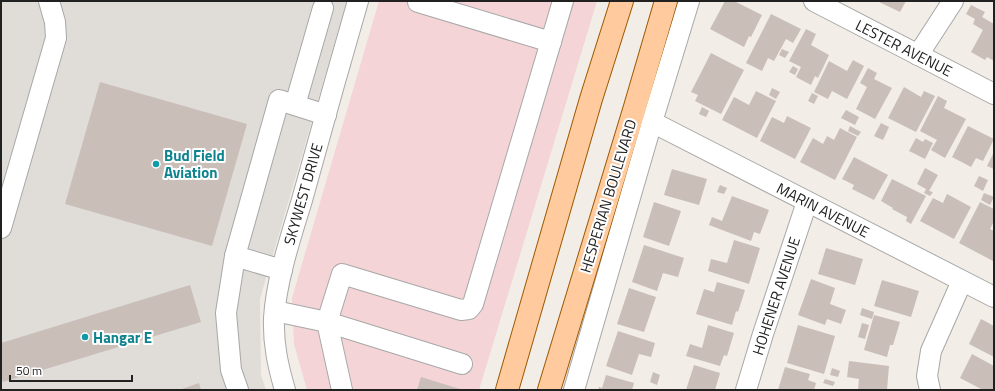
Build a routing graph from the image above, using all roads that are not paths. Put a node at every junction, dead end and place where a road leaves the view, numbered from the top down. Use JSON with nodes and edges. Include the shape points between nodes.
{"nodes":[{"id":1,"x":49,"y":1,"type":"edge"},
{"id":2,"x":358,"y":1,"type":"edge"},
{"id":3,"x":418,"y":1,"type":"edge"},
{"id":4,"x":563,"y":1,"type":"edge"},
{"id":5,"x":622,"y":1,"type":"edge"},
{"id":6,"x":666,"y":1,"type":"edge"},
{"id":7,"x":689,"y":1,"type":"edge"},
{"id":8,"x":814,"y":1,"type":"edge"},
{"id":9,"x":953,"y":1,"type":"edge"},
{"id":10,"x":322,"y":8,"type":"dead end"},
{"id":11,"x":551,"y":42,"type":"junction"},
{"id":12,"x":918,"y":55,"type":"junction"},
{"id":13,"x":994,"y":94,"type":"edge"},
{"id":14,"x":295,"y":105,"type":"junction"},
{"id":15,"x":326,"y":115,"type":"junction"},
{"id":16,"x":652,"y":122,"type":"junction"},
{"id":17,"x":807,"y":202,"type":"junction"},
{"id":18,"x":1,"y":228,"type":"edge"},
{"id":19,"x":235,"y":256,"type":"junction"},
{"id":20,"x":282,"y":270,"type":"junction"},
{"id":21,"x":962,"y":281,"type":"junction"},
{"id":22,"x":994,"y":297,"type":"edge"},
{"id":23,"x":275,"y":311,"type":"junction"},
{"id":24,"x":327,"y":322,"type":"junction"},
{"id":25,"x":462,"y":364,"type":"dead end"},
{"id":26,"x":347,"y":388,"type":"edge"},
{"id":27,"x":238,"y":390,"type":"edge"},
{"id":28,"x":285,"y":390,"type":"edge"},
{"id":29,"x":507,"y":390,"type":"edge"},
{"id":30,"x":549,"y":390,"type":"edge"},
{"id":31,"x":574,"y":390,"type":"edge"},
{"id":32,"x":746,"y":390,"type":"edge"},
{"id":33,"x":930,"y":390,"type":"edge"}],
"edges":[{"from":1,"to":18,"type":"street","via":[[56,38]]},
{"from":2,"to":15,"type":"street","name":"SKYWEST DRIVE"},
{"from":3,"to":11,"type":"street"},
{"from":4,"to":11,"type":"street"},
{"from":5,"to":29,"type":"main road","via":[[591,98]]},
{"from":6,"to":30,"type":"main road","name":"HESPERIAN BOULEVARD"},
{"from":7,"to":16,"type":"street","name":"HESPERIAN BOULEVARD"},
{"from":8,"to":12,"type":"street","name":"LESTER AVENUE"},
{"from":9,"to":12,"type":"street"},
{"from":10,"to":14,"type":"street"},
{"from":11,"to":24,"type":"street","via":[[473,304],[469,309],[461,310],[342,274]]},
{"from":12,"to":13,"type":"street","name":"LESTER AVENUE"},
{"from":14,"to":15,"type":"street"},
{"from":14,"to":19,"type":"street","via":[[279,100]]},
{"from":15,"to":20,"type":"street","name":"SKYWEST DRIVE"},
{"from":16,"to":17,"type":"street","name":"MARIN AVENUE"},
{"from":16,"to":31,"type":"street","name":"HESPERIAN BOULEVARD"},
{"from":17,"to":21,"type":"street","name":"MARIN AVENUE"},
{"from":17,"to":32,"type":"street","name":"HOHENER AVENUE"},
{"from":19,"to":20,"type":"street"},
{"from":19,"to":27,"type":"street","via":[[226,314],[231,370]]},
{"from":20,"to":23,"type":"street","name":"SKYWEST DRIVE"},
{"from":21,"to":22,"type":"street","name":"MARIN AVENUE"},
{"from":21,"to":33,"type":"street","via":[[931,351],[927,376]]},
{"from":23,"to":24,"type":"street"},
{"from":23,"to":28,"type":"street","name":"SKYWEST DRIVE","via":[[275,342]]},
{"from":24,"to":25,"type":"street"},
{"from":24,"to":26,"type":"street"}]}
